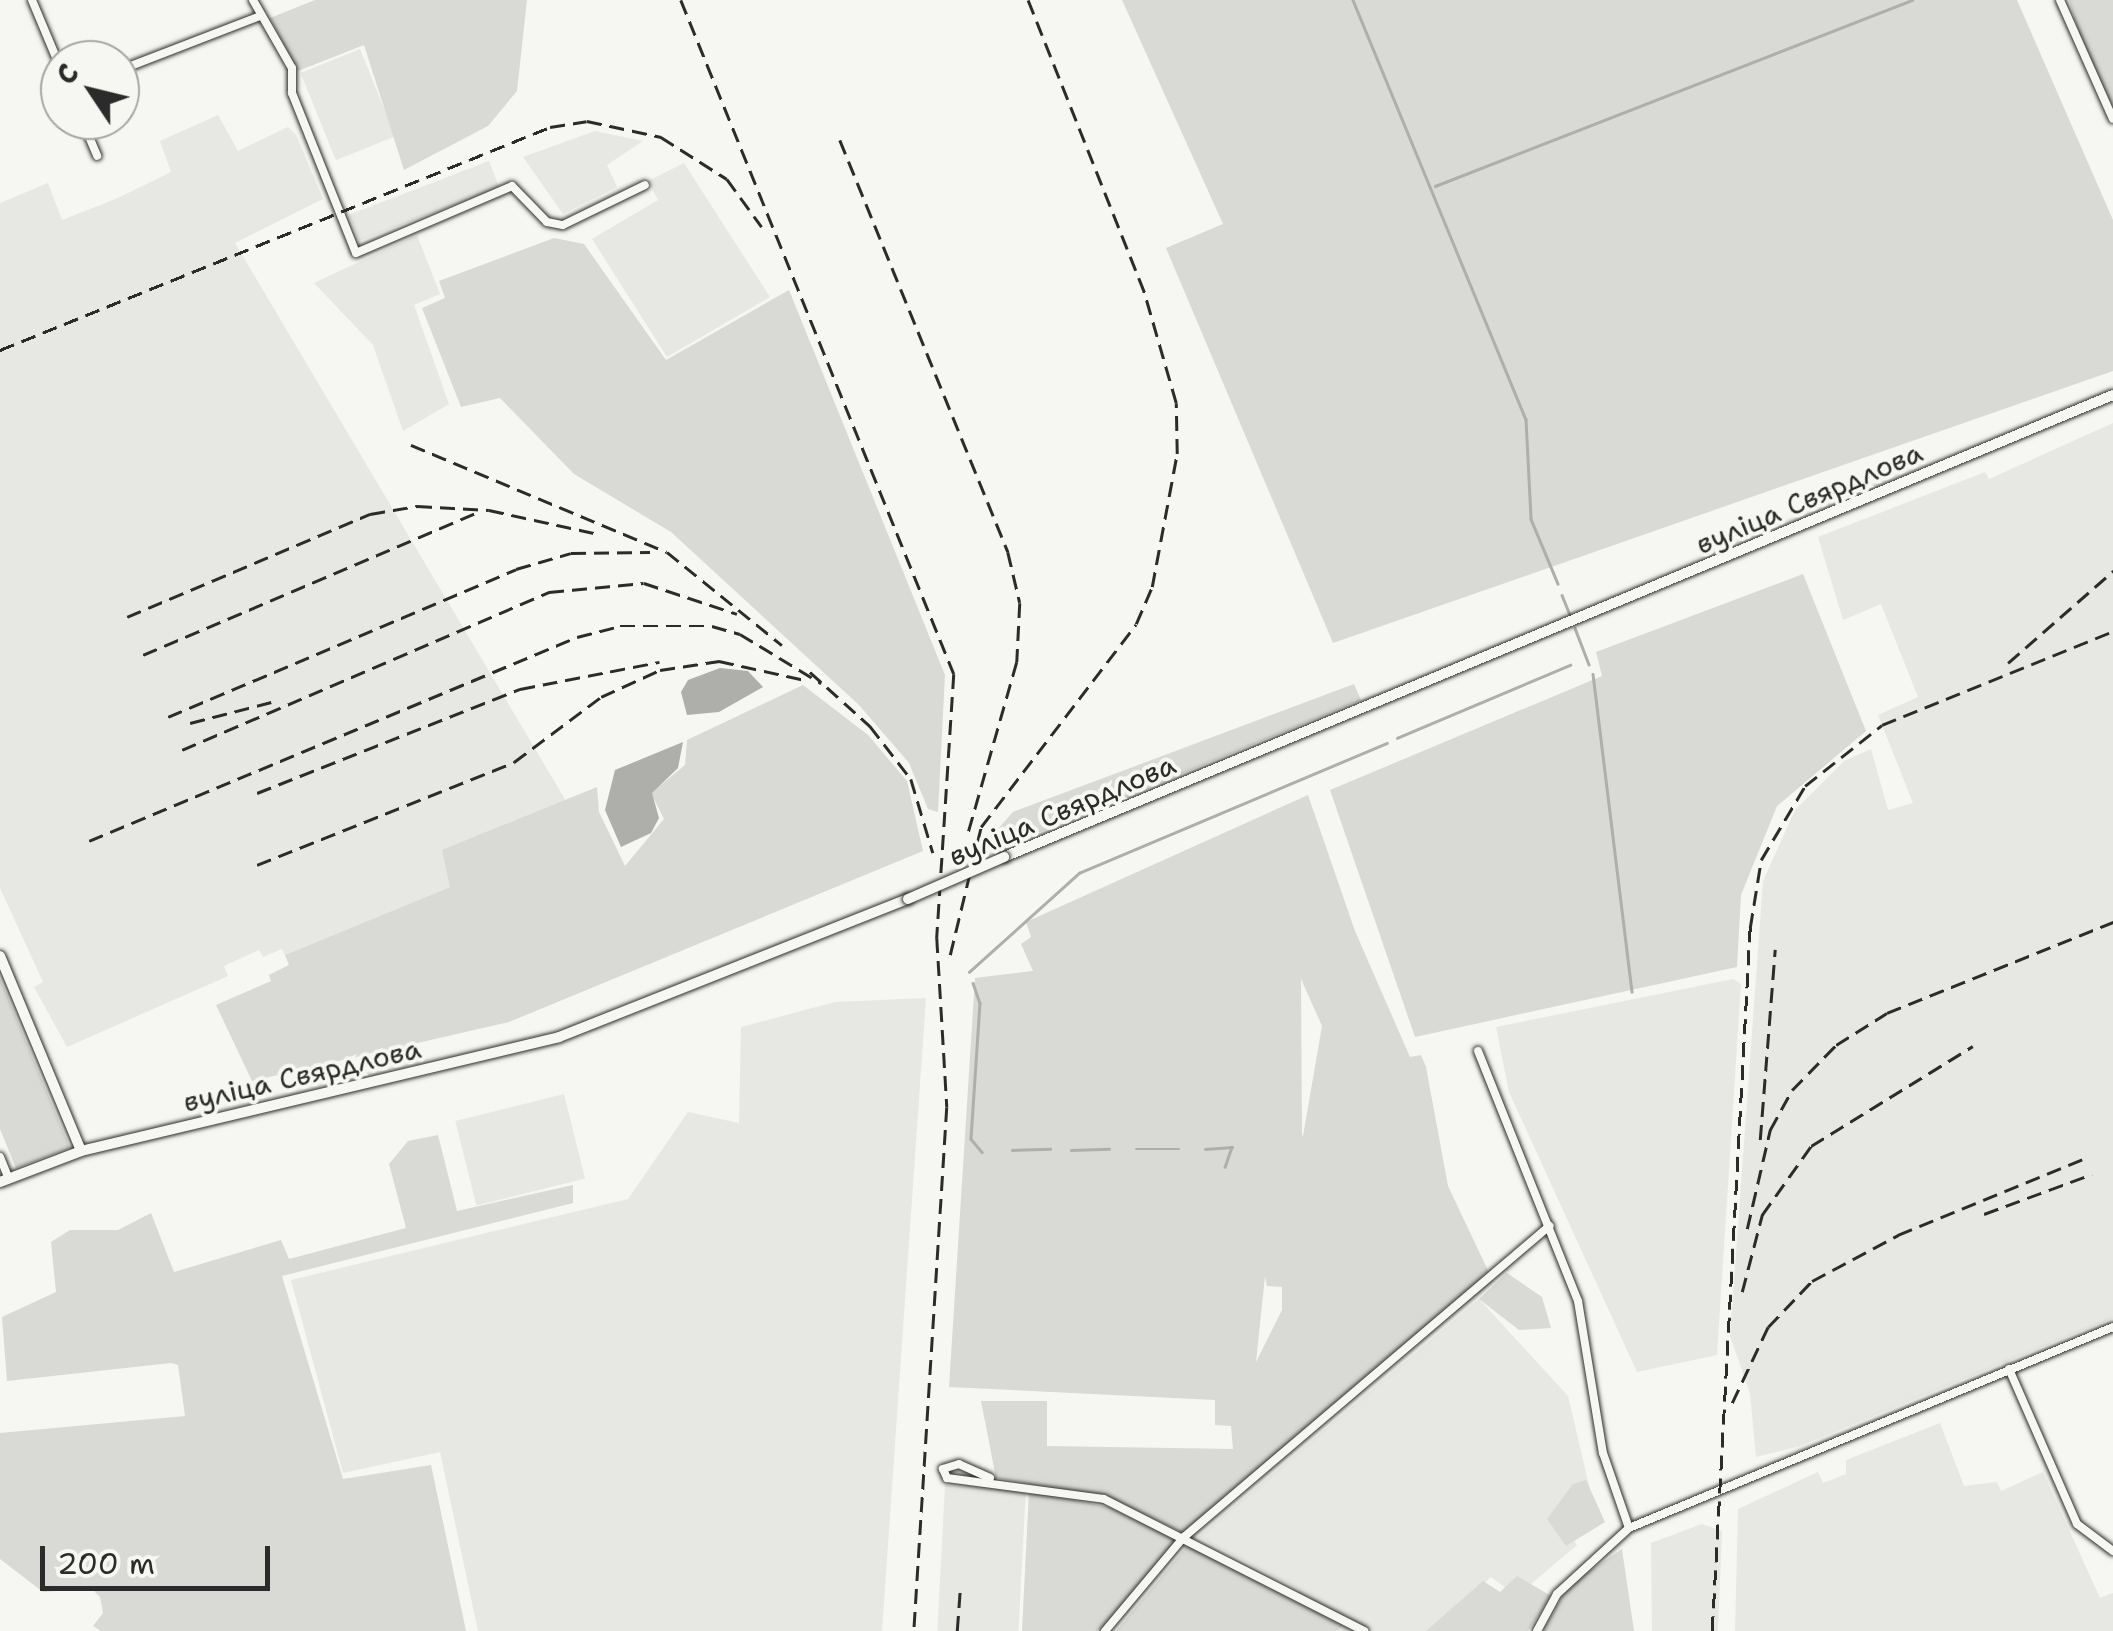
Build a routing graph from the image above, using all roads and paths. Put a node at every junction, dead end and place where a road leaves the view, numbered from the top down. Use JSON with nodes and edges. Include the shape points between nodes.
{"nodes":[{"id":1,"x":32,"y":0,"type":"edge"},
{"id":2,"x":253,"y":0,"type":"edge"},
{"id":3,"x":2060,"y":0,"type":"edge"},
{"id":4,"x":260,"y":16,"type":"junction"},
{"id":5,"x":49,"y":40,"type":"edge"},
{"id":6,"x":140,"y":62,"type":"edge"},
{"id":7,"x":2113,"y":119,"type":"edge"},
{"id":8,"x":90,"y":140,"type":"edge"},
{"id":9,"x":97,"y":156,"type":"dead end"},
{"id":10,"x":645,"y":185,"type":"dead end"},
{"id":11,"x":2113,"y":396,"type":"edge"},
{"id":12,"x":0,"y":956,"type":"edge"},
{"id":13,"x":1478,"y":1051,"type":"dead end"},
{"id":14,"x":81,"y":1151,"type":"junction"},
{"id":15,"x":0,"y":1157,"type":"edge"},
{"id":16,"x":4,"y":1181,"type":"edge"},
{"id":17,"x":1550,"y":1226,"type":"junction"},
{"id":18,"x":2113,"y":1326,"type":"edge"},
{"id":19,"x":2008,"y":1369,"type":"junction"},
{"id":20,"x":990,"y":1478,"type":"junction"},
{"id":21,"x":1629,"y":1528,"type":"junction"},
{"id":22,"x":1184,"y":1537,"type":"junction"},
{"id":23,"x":2113,"y":1551,"type":"edge"},
{"id":24,"x":1105,"y":1631,"type":"edge"},
{"id":25,"x":1364,"y":1631,"type":"edge"},
{"id":26,"x":1537,"y":1631,"type":"edge"}],
"edges":[{"from":1,"to":5,"type":"street"},
{"from":2,"to":4,"type":"street"},
{"from":3,"to":7,"type":"street"},
{"from":4,"to":6,"type":"street"},
{"from":4,"to":10,"type":"street","via":[[292,68],[292,93],[356,252],[512,186],[547,222],[563,225]]},
{"from":8,"to":9,"type":"street"},
{"from":11,"to":14,"type":"main road","name":"вуліца Свярдлова","bridge":true,"via":[[559,1038]]},
{"from":12,"to":14,"type":"main road"},
{"from":13,"to":17,"type":"street"},
{"from":14,"to":16,"type":"main road","name":"вуліца Свярдлова"},
{"from":15,"to":16,"type":"street"},
{"from":17,"to":21,"type":"street","via":[[1578,1301],[1603,1453]]},
{"from":17,"to":22,"type":"street"},
{"from":18,"to":19,"type":"street"},
{"from":19,"to":21,"type":"street"},
{"from":19,"to":23,"type":"street","via":[[2077,1524]]},
{"from":20,"to":20,"type":"street","via":[[948,1478],[943,1469],[959,1464]]},
{"from":20,"to":22,"type":"street","via":[[1104,1499]]},
{"from":21,"to":26,"type":"street","via":[[1568,1582]]},
{"from":22,"to":24,"type":"street"},
{"from":22,"to":25,"type":"street"}]}
